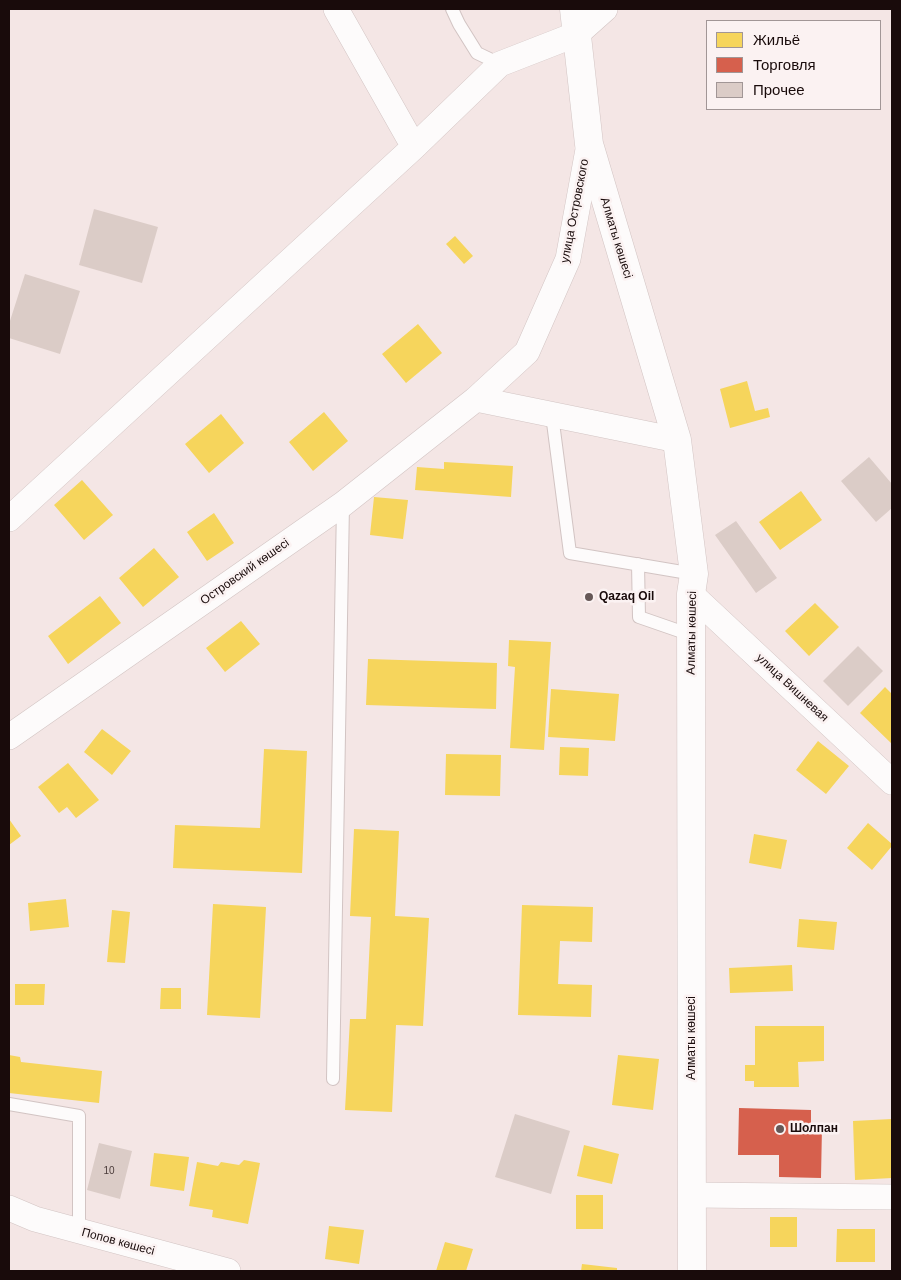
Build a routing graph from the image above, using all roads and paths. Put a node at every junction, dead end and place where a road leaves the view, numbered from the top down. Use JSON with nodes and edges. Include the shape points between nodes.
{"nodes":[{"id":1,"x":336,"y":9,"type":"edge"},
{"id":2,"x":452,"y":9,"type":"edge"},
{"id":3,"x":605,"y":9,"type":"edge"},
{"id":4,"x":576,"y":22,"type":"edge"},
{"id":5,"x":500,"y":64,"type":"junction"},
{"id":6,"x":588,"y":144,"type":"junction"},
{"id":7,"x":414,"y":147,"type":"junction"},
{"id":8,"x":476,"y":399,"type":"junction"},
{"id":9,"x":552,"y":414,"type":"junction"},
{"id":10,"x":677,"y":440,"type":"junction"},
{"id":11,"x":343,"y":504,"type":"junction"},
{"id":12,"x":9,"y":519,"type":"edge"},
{"id":13,"x":638,"y":564,"type":"junction"},
{"id":14,"x":692,"y":584,"type":"junction"},
{"id":15,"x":691,"y":635,"type":"junction"},
{"id":16,"x":9,"y":737,"type":"edge"},
{"id":17,"x":892,"y":782,"type":"edge"},
{"id":18,"x":333,"y":1079,"type":"dead end"},
{"id":19,"x":9,"y":1104,"type":"edge"},
{"id":20,"x":693,"y":1195,"type":"junction"},
{"id":21,"x":892,"y":1197,"type":"edge"},
{"id":22,"x":9,"y":1208,"type":"edge"},
{"id":23,"x":79,"y":1231,"type":"junction"},
{"id":24,"x":228,"y":1271,"type":"edge"},
{"id":25,"x":692,"y":1271,"type":"edge"}],
"edges":[{"from":1,"to":7,"type":"street"},
{"from":2,"to":5,"type":"lane","via":[[477,53]]},
{"from":3,"to":4,"type":"street"},
{"from":4,"to":5,"type":"street"},
{"from":4,"to":6,"type":"main road","name":"Алматы көшесі"},
{"from":5,"to":7,"type":"street"},
{"from":6,"to":8,"type":"street","name":"улица Островского","via":[[568,259],[527,352]]},
{"from":6,"to":10,"type":"main road","name":"Алматы көшесі"},
{"from":7,"to":12,"type":"street"},
{"from":8,"to":9,"type":"street"},
{"from":8,"to":11,"type":"street","name":"Островский көшесі"},
{"from":9,"to":10,"type":"street"},
{"from":9,"to":13,"type":"lane","via":[[570,553]]},
{"from":10,"to":14,"type":"main road","name":"Алматы көшесі"},
{"from":11,"to":16,"type":"street","name":"Островский көшесі"},
{"from":11,"to":18,"type":"lane"},
{"from":13,"to":14,"type":"lane"},
{"from":13,"to":15,"type":"lane","via":[[639,617]]},
{"from":14,"to":15,"type":"main road","name":"Алматы көшесі"},
{"from":14,"to":17,"type":"street","name":"улица Вишневая"},
{"from":15,"to":20,"type":"main road","name":"Алматы көшесі"},
{"from":19,"to":23,"type":"lane","via":[[79,1116]]},
{"from":20,"to":21,"type":"street"},
{"from":20,"to":25,"type":"main road","name":"Алматы көшесі"},
{"from":22,"to":23,"type":"street","name":"Попов көшесі"},
{"from":23,"to":24,"type":"street","name":"Попов көшесі"}]}
